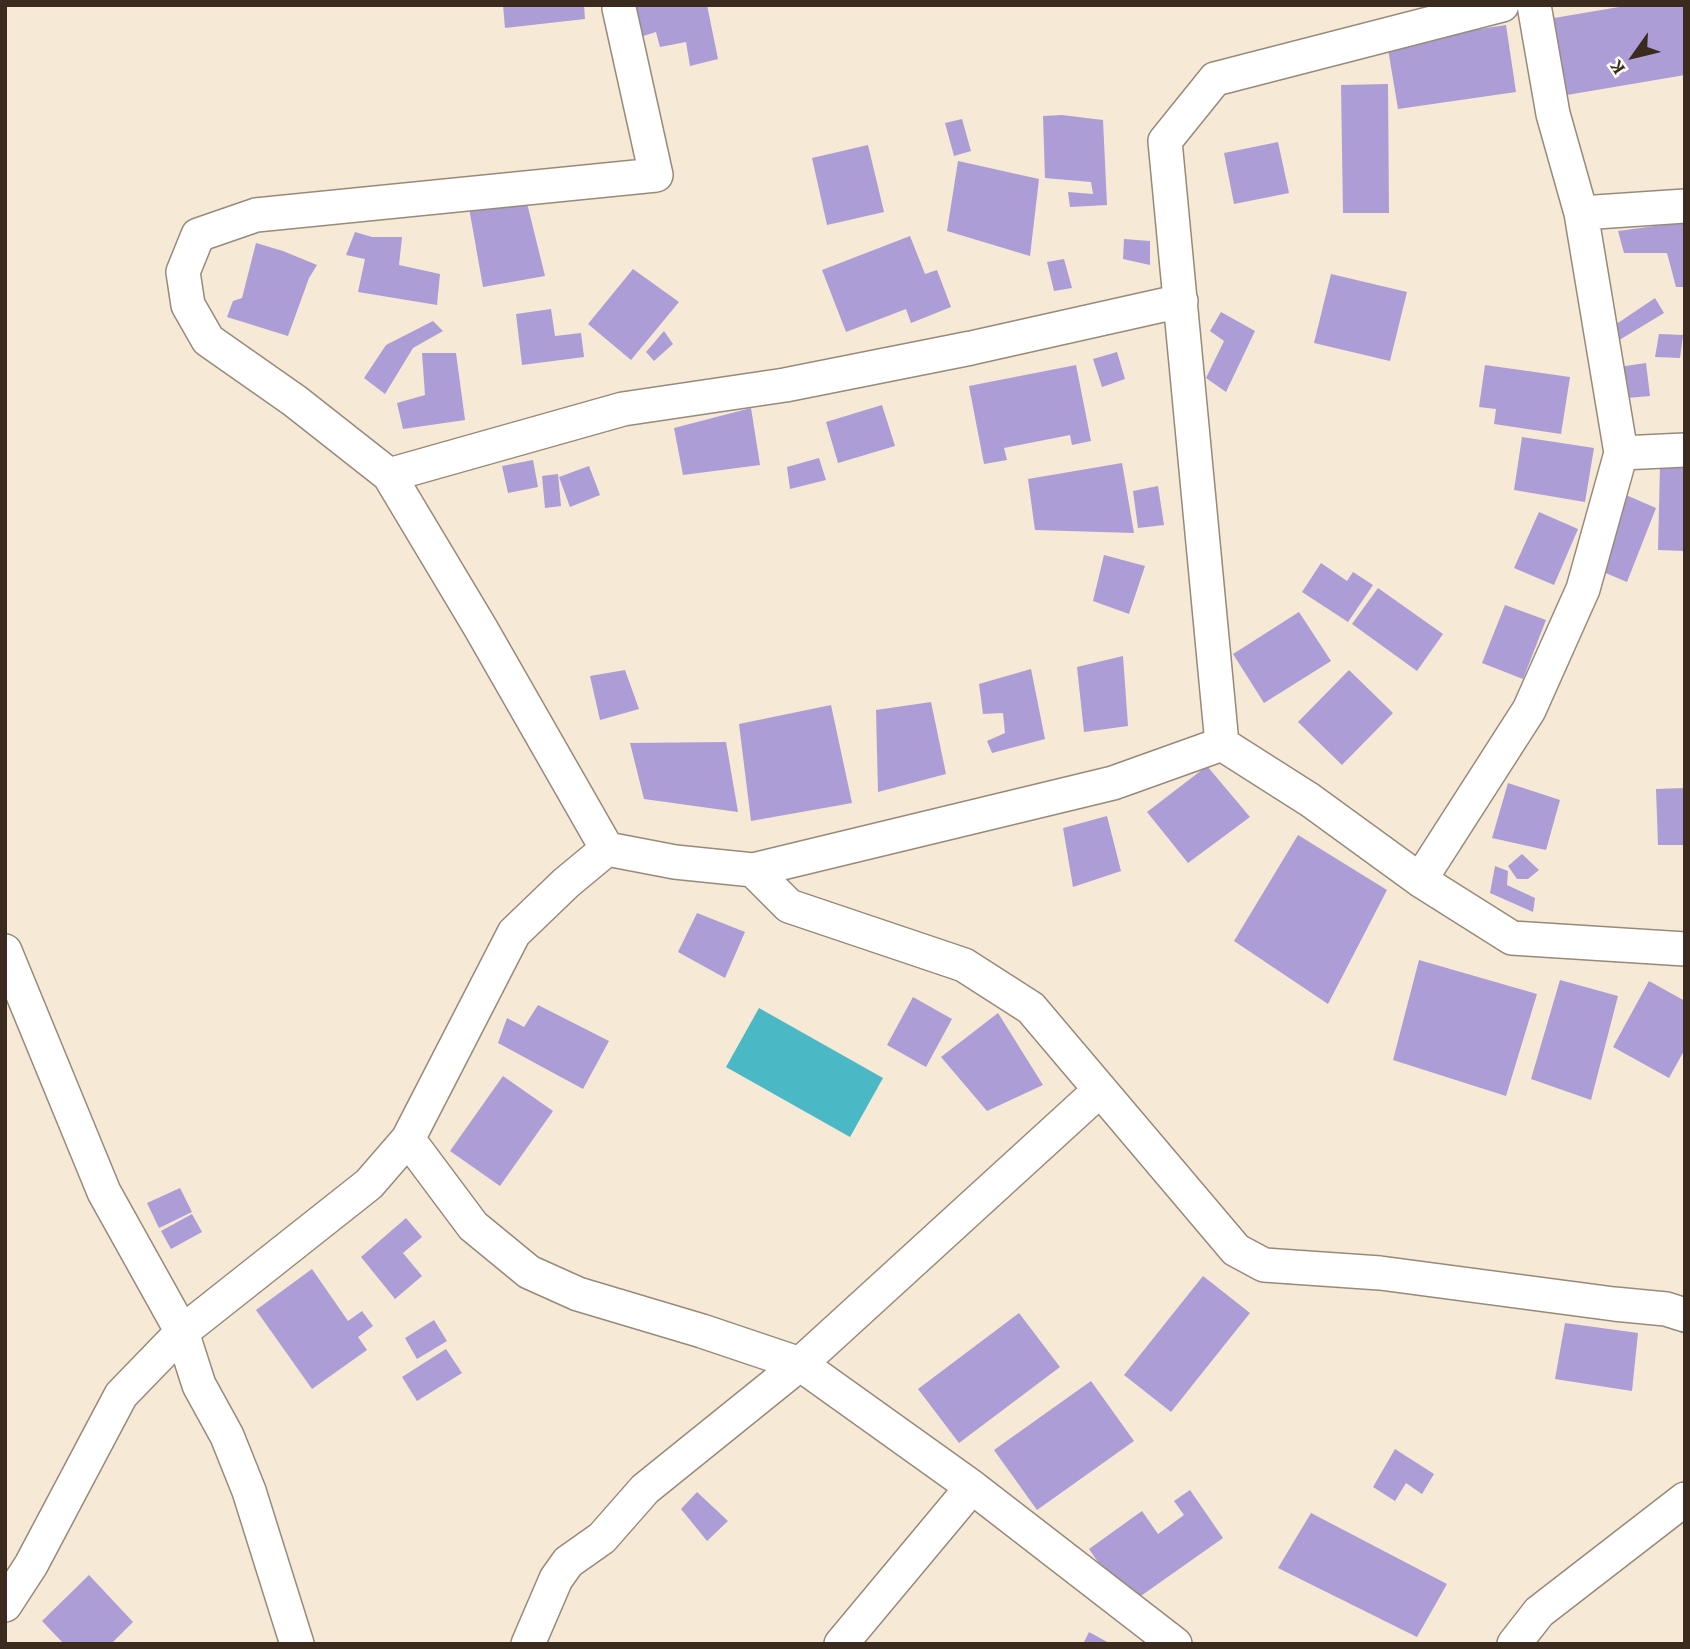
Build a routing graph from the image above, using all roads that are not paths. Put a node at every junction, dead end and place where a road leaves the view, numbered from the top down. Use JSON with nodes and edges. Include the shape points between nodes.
{"nodes":[{"id":1,"x":1503,"y":5,"type":"edge"},
{"id":2,"x":1534,"y":5,"type":"edge"},
{"id":3,"x":618,"y":8,"type":"dead end"},
{"id":4,"x":1685,"y":206,"type":"edge"},
{"id":5,"x":1581,"y":213,"type":"junction"},
{"id":6,"x":1181,"y":301,"type":"junction"},
{"id":7,"x":1685,"y":450,"type":"edge"},
{"id":8,"x":1621,"y":453,"type":"junction"},
{"id":9,"x":389,"y":475,"type":"junction"},
{"id":10,"x":1223,"y":744,"type":"junction"},
{"id":11,"x":607,"y":849,"type":"junction"},
{"id":12,"x":753,"y":870,"type":"junction"},
{"id":13,"x":1420,"y":880,"type":"junction"},
{"id":14,"x":1685,"y":949,"type":"edge"},
{"id":15,"x":5,"y":951,"type":"edge"},
{"id":16,"x":1100,"y":1090,"type":"junction"},
{"id":17,"x":408,"y":1139,"type":"junction"},
{"id":18,"x":1685,"y":1315,"type":"edge"},
{"id":19,"x":183,"y":1332,"type":"junction"},
{"id":20,"x":800,"y":1364,"type":"junction"},
{"id":21,"x":972,"y":1487,"type":"junction"},
{"id":22,"x":1685,"y":1499,"type":"edge"},
{"id":23,"x":5,"y":1605,"type":"edge"},
{"id":24,"x":297,"y":1644,"type":"edge"},
{"id":25,"x":528,"y":1644,"type":"edge"},
{"id":26,"x":841,"y":1644,"type":"edge"},
{"id":27,"x":1175,"y":1644,"type":"edge"},
{"id":28,"x":1514,"y":1644,"type":"edge"}],
"edges":[{"from":1,"to":6,"type":"street","via":[[1214,79],[1164,141]]},
{"from":2,"to":5,"type":"street","via":[[1553,114]]},
{"from":3,"to":9,"type":"street","via":[[656,175],[256,215],[198,235],[183,272],[188,305],[208,340]]},
{"from":4,"to":5,"type":"street"},
{"from":5,"to":8,"type":"street"},
{"from":6,"to":9,"type":"street","via":[[785,385],[623,409]]},
{"from":6,"to":10,"type":"street"},
{"from":7,"to":8,"type":"street"},
{"from":8,"to":13,"type":"street","via":[[1583,589],[1529,710]]},
{"from":9,"to":11,"type":"street"},
{"from":10,"to":12,"type":"street","via":[[1113,783]]},
{"from":10,"to":13,"type":"street"},
{"from":11,"to":12,"type":"street"},
{"from":11,"to":17,"type":"street","via":[[514,933]]},
{"from":12,"to":16,"type":"street","via":[[789,906],[964,965],[1031,1008]]},
{"from":13,"to":14,"type":"street","via":[[1512,938]]},
{"from":15,"to":19,"type":"street","via":[[104,1192]]},
{"from":16,"to":18,"type":"street","via":[[1236,1250],[1264,1265],[1380,1273]]},
{"from":16,"to":20,"type":"street"},
{"from":17,"to":19,"type":"street","via":[[369,1184]]},
{"from":17,"to":20,"type":"street","via":[[473,1226],[529,1272],[578,1294]]},
{"from":19,"to":23,"type":"street","via":[[121,1395]]},
{"from":19,"to":24,"type":"street","via":[[199,1385],[227,1436],[249,1491]]},
{"from":20,"to":21,"type":"street"},
{"from":20,"to":25,"type":"street","via":[[645,1489],[602,1538],[568,1562]]},
{"from":21,"to":26,"type":"street"},
{"from":21,"to":27,"type":"street"},
{"from":22,"to":28,"type":"street","via":[[1539,1612]]}]}
